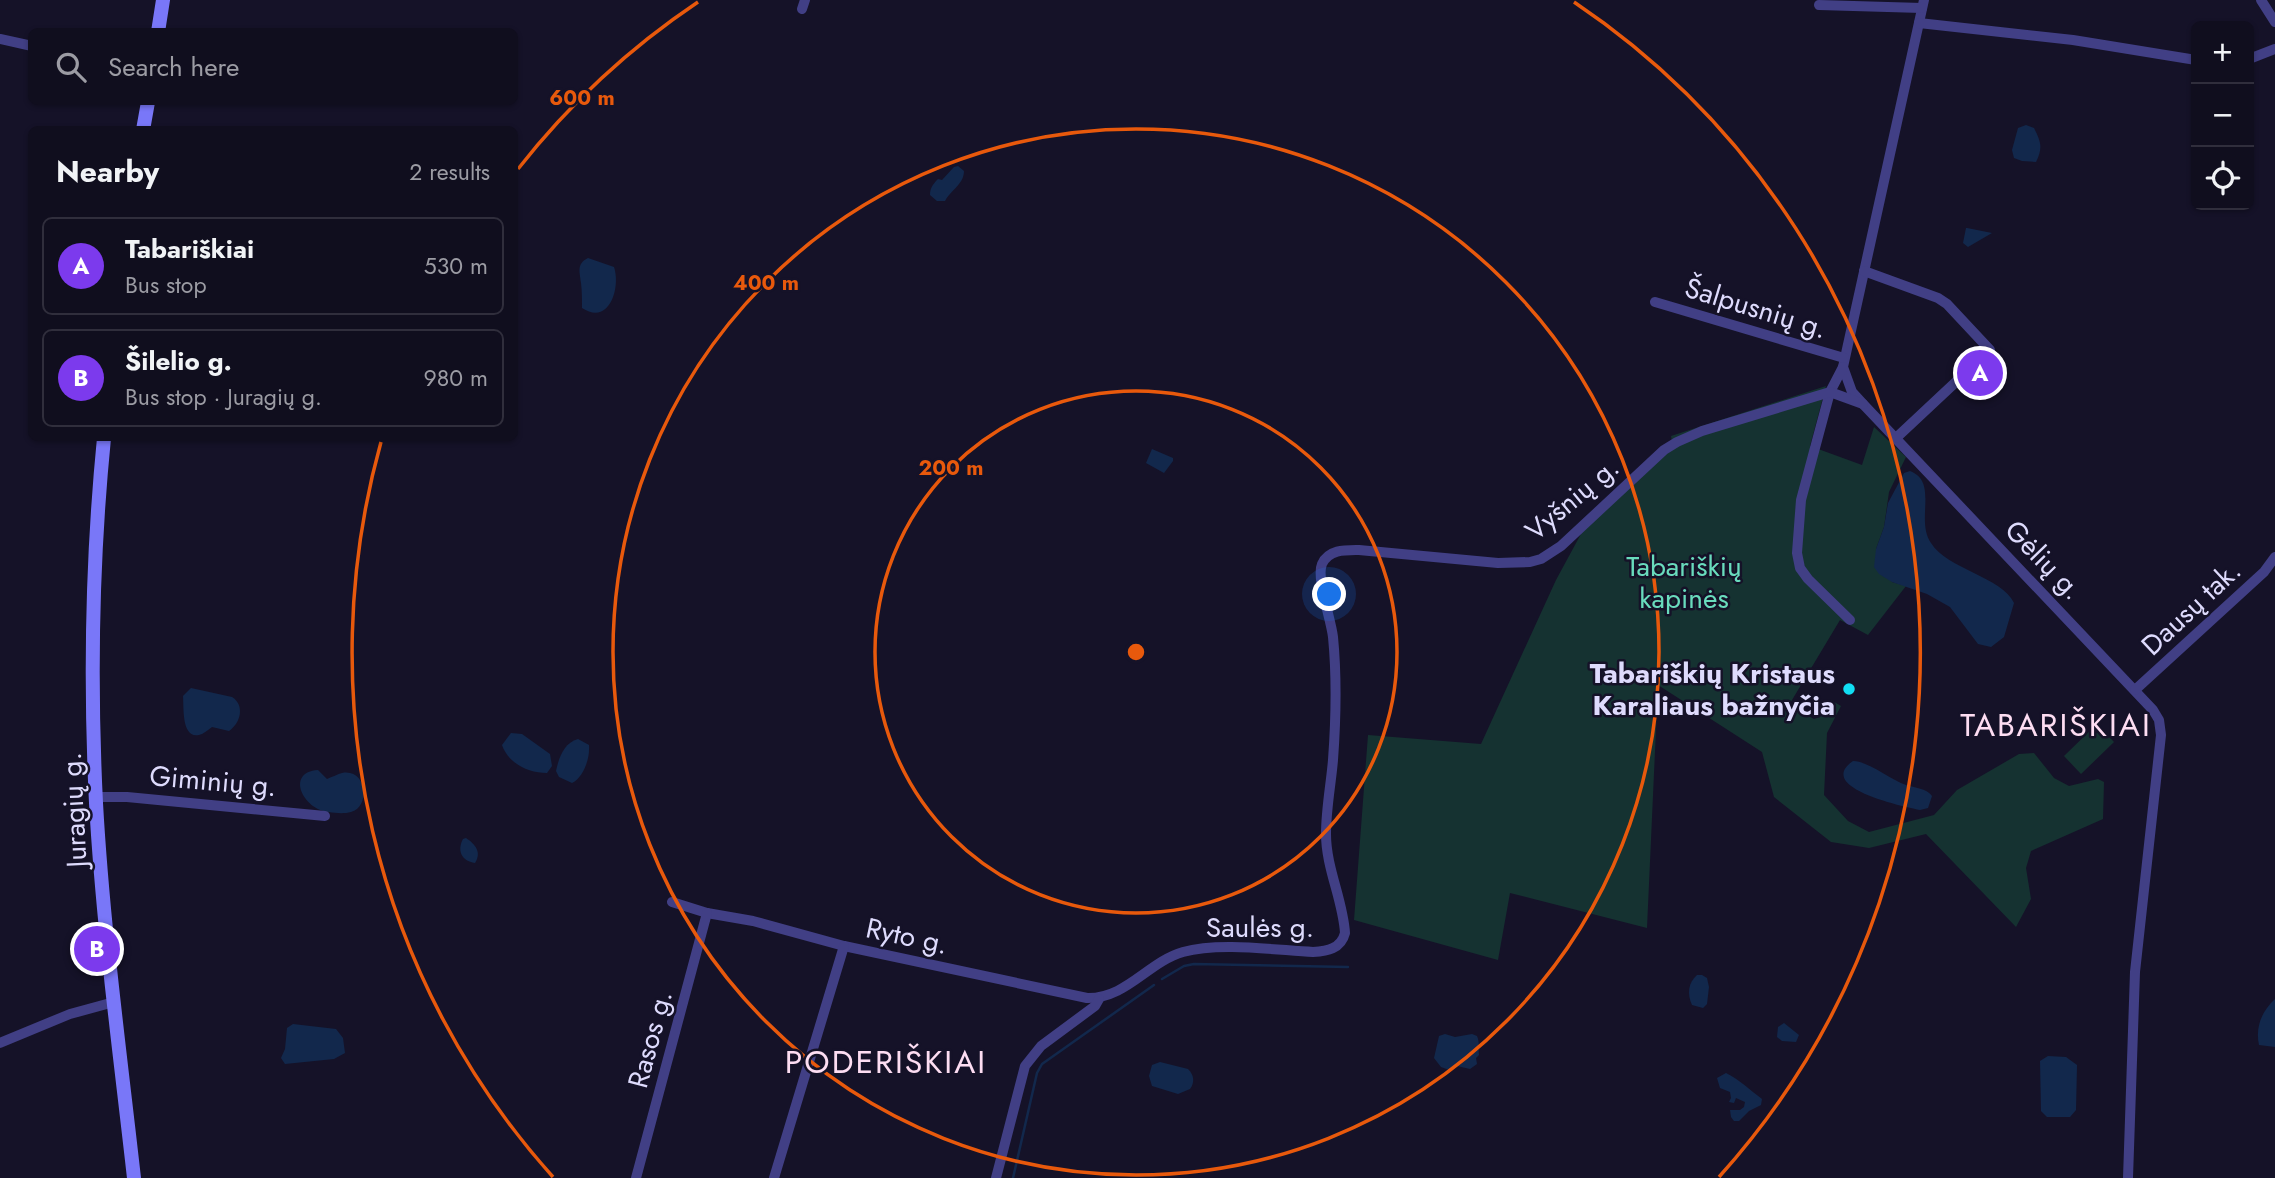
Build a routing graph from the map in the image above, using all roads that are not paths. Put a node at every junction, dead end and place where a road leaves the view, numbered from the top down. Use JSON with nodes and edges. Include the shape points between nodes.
{"nodes":[{"id":1,"x":163,"y":0,"type":"edge"},
{"id":2,"x":2260,"y":0,"type":"edge"},
{"id":3,"x":1923,"y":4,"type":"edge"},
{"id":4,"x":1819,"y":5,"type":"dead end"},
{"id":5,"x":2275,"y":22,"type":"edge"},
{"id":6,"x":1919,"y":23,"type":"junction"},
{"id":7,"x":159,"y":28,"type":"edge"},
{"id":8,"x":0,"y":39,"type":"edge"},
{"id":9,"x":28,"y":45,"type":"edge"},
{"id":10,"x":2275,"y":49,"type":"edge"},
{"id":11,"x":2254,"y":57,"type":"edge"},
{"id":12,"x":2191,"y":59,"type":"edge"},
{"id":13,"x":147,"y":105,"type":"edge"},
{"id":14,"x":144,"y":126,"type":"edge"},
{"id":15,"x":1864,"y":271,"type":"junction"},
{"id":16,"x":1655,"y":302,"type":"dead end"},
{"id":17,"x":1844,"y":362,"type":"junction"},
{"id":18,"x":1830,"y":392,"type":"junction"},
{"id":19,"x":1863,"y":404,"type":"junction"},
{"id":20,"x":1896,"y":438,"type":"junction"},
{"id":21,"x":104,"y":441,"type":"edge"},
{"id":22,"x":1327,"y":557,"type":"joint"},
{"id":23,"x":2275,"y":557,"type":"edge"},
{"id":24,"x":1850,"y":620,"type":"dead end"},
{"id":25,"x":2135,"y":690,"type":"junction"},
{"id":26,"x":96,"y":797,"type":"junction"},
{"id":27,"x":325,"y":816,"type":"dead end"},
{"id":28,"x":672,"y":901,"type":"dead end"},
{"id":29,"x":707,"y":913,"type":"junction"},
{"id":30,"x":844,"y":946,"type":"junction"},
{"id":31,"x":1098,"y":999,"type":"junction"},
{"id":32,"x":114,"y":1002,"type":"junction"},
{"id":33,"x":0,"y":1043,"type":"edge"},
{"id":34,"x":134,"y":1178,"type":"edge"},
{"id":35,"x":636,"y":1178,"type":"edge"},
{"id":36,"x":774,"y":1178,"type":"edge"},
{"id":37,"x":996,"y":1178,"type":"edge"},
{"id":38,"x":2128,"y":1178,"type":"edge"}],
"edges":[{"from":1,"to":7,"type":"main road"},
{"from":2,"to":5,"type":"street"},
{"from":3,"to":4,"type":"street"},
{"from":3,"to":6,"type":"street"},
{"from":6,"to":12,"type":"street"},
{"from":6,"to":15,"type":"street"},
{"from":8,"to":9,"type":"street"},
{"from":10,"to":11,"type":"street"},
{"from":13,"to":14,"type":"main road"},
{"from":15,"to":17,"type":"street"},
{"from":15,"to":20,"type":"street","via":[[1938,298],[1990,351]]},
{"from":16,"to":17,"type":"street","name":"Šalpusnių g."},
{"from":17,"to":18,"type":"street"},
{"from":17,"to":19,"type":"street","name":"Gėlių g.","via":[[1852,392]]},
{"from":18,"to":19,"type":"street"},
{"from":18,"to":22,"type":"street","name":"Vyšnių g.","via":[[1677,442],[1541,559],[1498,563],[1359,550]]},
{"from":18,"to":24,"type":"street","via":[[1801,500],[1797,554],[1808,579]]},
{"from":19,"to":20,"type":"street","name":"Gėlių g."},
{"from":20,"to":25,"type":"street","name":"Gėlių g."},
{"from":21,"to":26,"type":"main road","name":"Juragių g.","via":[[94,596]]},
{"from":22,"to":31,"type":"street","name":"Saulės g.","via":[[1320,581],[1331,623],[1336,694],[1326,835],[1344,924],[1343,940],[1326,951],[1218,948],[1181,952]]},
{"from":23,"to":25,"type":"street","name":"Dausų tak."},
{"from":25,"to":38,"type":"street","name":"Gėlių g.","via":[[2159,720],[2161,735],[2135,972]]},
{"from":26,"to":27,"type":"street","name":"Giminių g."},
{"from":26,"to":32,"type":"main road","name":"Juragių g."},
{"from":28,"to":29,"type":"street","name":"Ryto g."},
{"from":29,"to":30,"type":"street","name":"Ryto g."},
{"from":29,"to":35,"type":"street","name":"Rasos g."},
{"from":30,"to":31,"type":"street","name":"Ryto g."},
{"from":30,"to":36,"type":"street"},
{"from":31,"to":37,"type":"street","name":"Saulės g.","via":[[1041,1046],[1025,1066]]},
{"from":32,"to":33,"type":"street","via":[[69,1014]]},
{"from":32,"to":34,"type":"main road","name":"Juragių g."}]}
